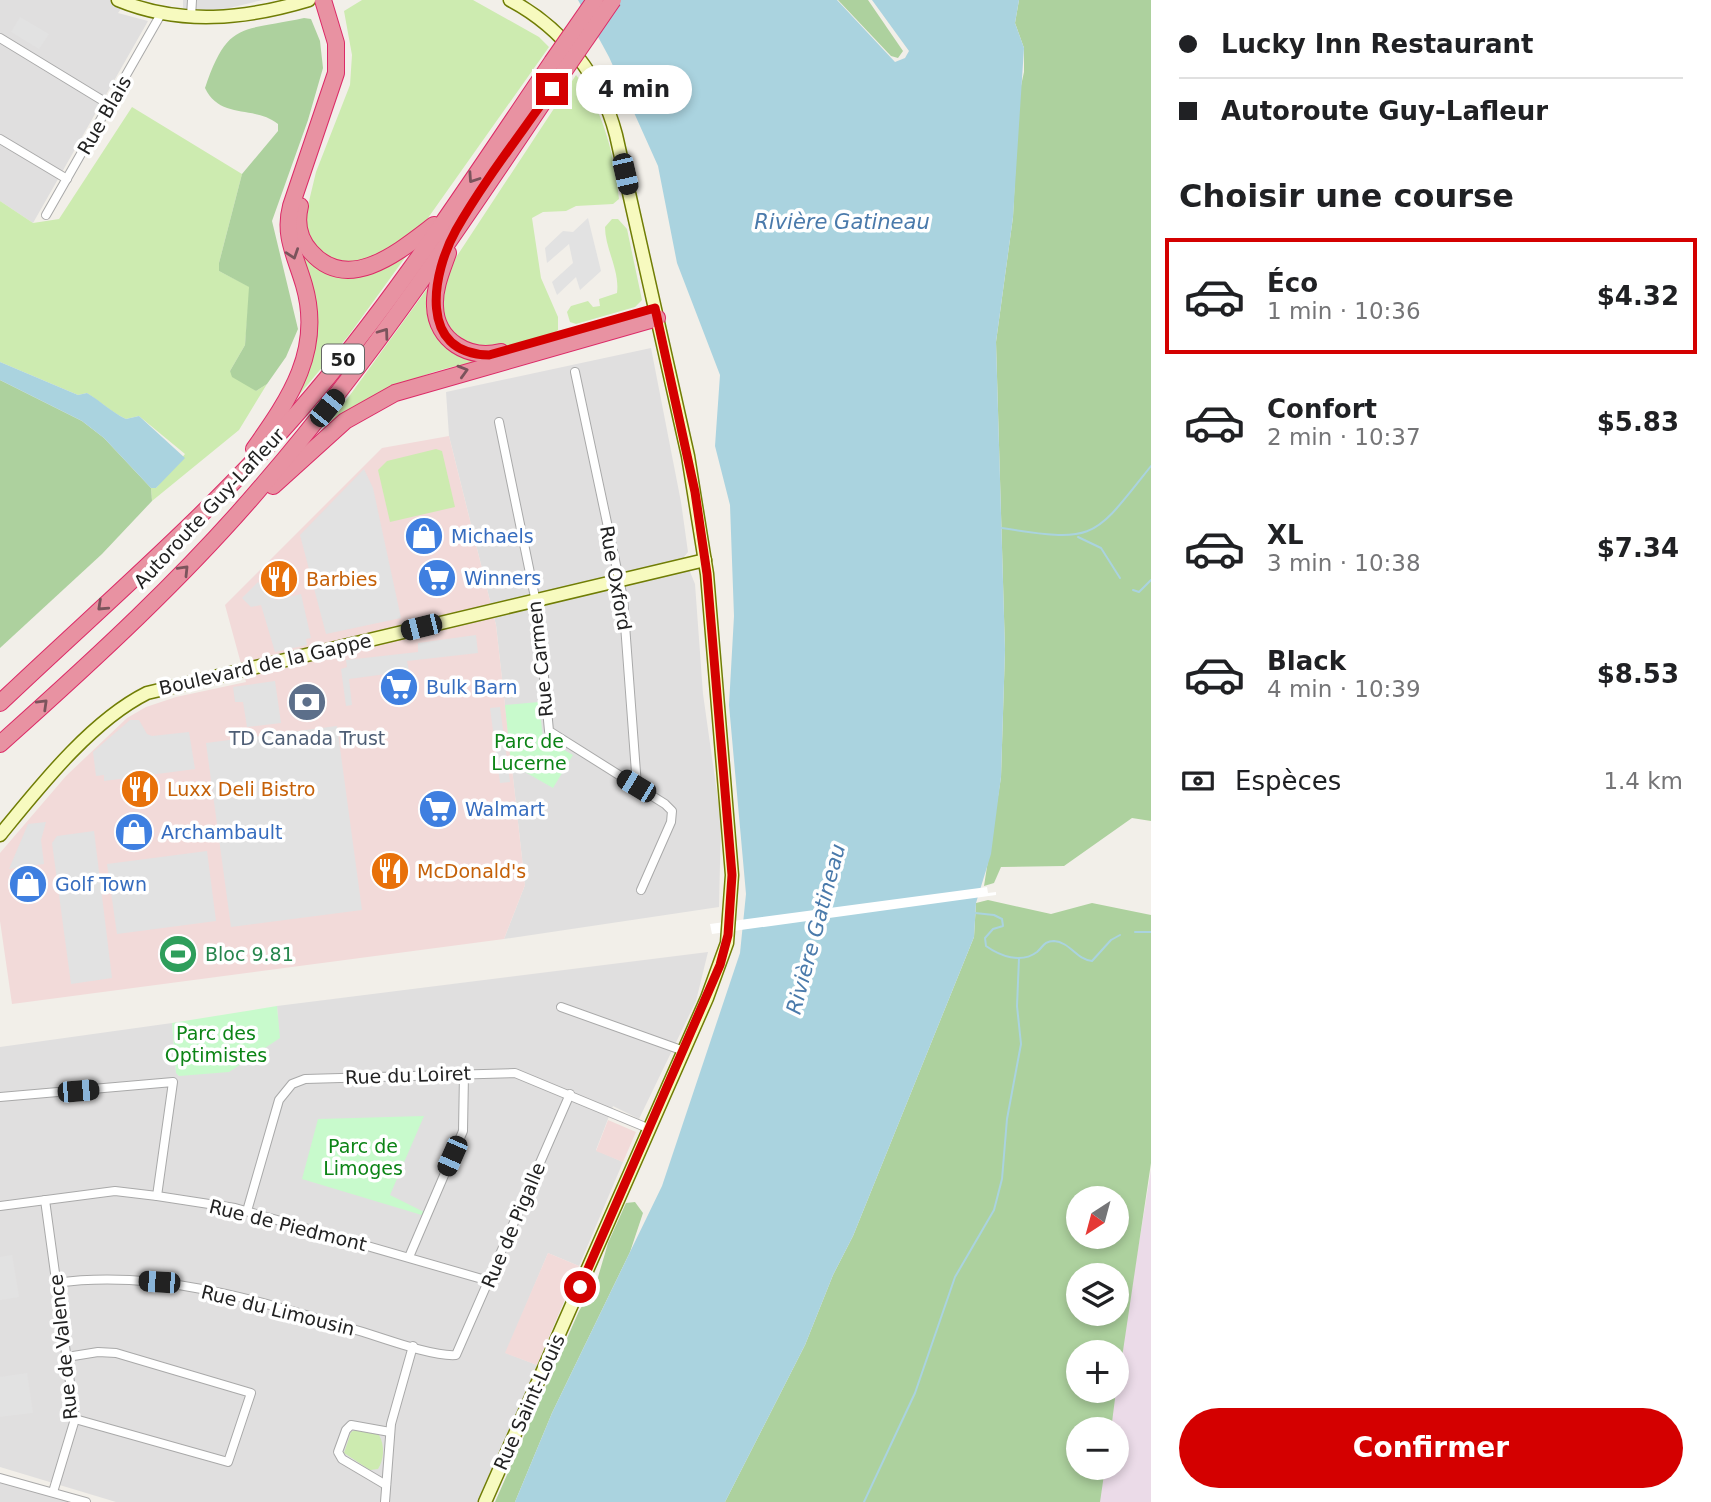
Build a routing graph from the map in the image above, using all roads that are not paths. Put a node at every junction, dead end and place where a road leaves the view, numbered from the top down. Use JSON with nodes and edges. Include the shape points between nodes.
{"nodes":[{"id":1,"x":118,"y":0,"type":"edge"},
{"id":2,"x":192,"y":0,"type":"edge"},
{"id":3,"x":309,"y":0,"type":"edge"},
{"id":4,"x":323,"y":0,"type":"edge"},
{"id":5,"x":334,"y":0,"type":"edge"},
{"id":6,"x":511,"y":0,"type":"edge"},
{"id":7,"x":595,"y":0,"type":"edge"},
{"id":8,"x":613,"y":0,"type":"edge"},
{"id":9,"x":161,"y":14,"type":"junction"},
{"id":10,"x":191,"y":17,"type":"junction"},
{"id":11,"x":0,"y":38,"type":"edge"},
{"id":12,"x":557,"y":68,"type":"junction"},
{"id":13,"x":110,"y":105,"type":"junction"},
{"id":14,"x":0,"y":139,"type":"edge"},
{"id":15,"x":67,"y":179,"type":"junction"},
{"id":16,"x":46,"y":215,"type":"dead end"},
{"id":17,"x":447,"y":215,"type":"junction"},
{"id":18,"x":455,"y":232,"type":"junction"},
{"id":19,"x":656,"y":313,"type":"junction"},
{"id":20,"x":575,"y":372,"type":"dead end"},
{"id":21,"x":499,"y":422,"type":"dead end"},
{"id":22,"x":223,"y":492,"type":"junction"},
{"id":23,"x":216,"y":537,"type":"junction"},
{"id":24,"x":702,"y":540,"type":"junction"},
{"id":25,"x":705,"y":561,"type":"junction"},
{"id":26,"x":687,"y":564,"type":"junction"},
{"id":27,"x":619,"y":580,"type":"junction"},
{"id":28,"x":535,"y":600,"type":"junction"},
{"id":29,"x":0,"y":703,"type":"edge"},
{"id":30,"x":23,"y":723,"type":"junction"},
{"id":31,"x":0,"y":744,"type":"edge"},
{"id":32,"x":0,"y":751,"type":"edge"},
{"id":33,"x":636,"y":786,"type":"junction"},
{"id":34,"x":0,"y":835,"type":"edge"},
{"id":35,"x":641,"y":890,"type":"dead end"},
{"id":36,"x":561,"y":1007,"type":"dead end"},
{"id":37,"x":684,"y":1051,"type":"junction"},
{"id":38,"x":464,"y":1073,"type":"junction"},
{"id":39,"x":570,"y":1094,"type":"junction"},
{"id":40,"x":0,"y":1097,"type":"edge"},
{"id":41,"x":650,"y":1129,"type":"junction"},
{"id":42,"x":157,"y":1196,"type":"junction"},
{"id":43,"x":46,"y":1200,"type":"junction"},
{"id":44,"x":0,"y":1206,"type":"edge"},
{"id":45,"x":247,"y":1211,"type":"junction"},
{"id":46,"x":409,"y":1257,"type":"junction"},
{"id":47,"x":489,"y":1281,"type":"junction"},
{"id":48,"x":55,"y":1283,"type":"junction"},
{"id":49,"x":413,"y":1346,"type":"junction"},
{"id":50,"x":456,"y":1355,"type":"joint"},
{"id":51,"x":67,"y":1357,"type":"junction"},
{"id":52,"x":75,"y":1419,"type":"junction"},
{"id":53,"x":390,"y":1432,"type":"junction"},
{"id":54,"x":0,"y":1478,"type":"edge"},
{"id":55,"x":386,"y":1485,"type":"junction"},
{"id":56,"x":53,"y":1492,"type":"junction"},
{"id":57,"x":86,"y":1502,"type":"edge"},
{"id":58,"x":385,"y":1502,"type":"edge"},
{"id":59,"x":485,"y":1502,"type":"edge"}],
"edges":[{"from":1,"to":9,"type":"main road"},
{"from":2,"to":10,"type":"street"},
{"from":3,"to":10,"type":"main road","via":[[254,14]]},
{"from":4,"to":22,"type":"highway","one_way":true,"via":[[336,43],[336,73],[288,226],[308,305],[307,353],[289,398]]},
{"from":5,"to":17,"type":"highway","via":[[345,43],[345,75],[299,208],[304,243],[332,266],[366,267],[396,254]]},
{"from":6,"to":19,"type":"main road","name":"Rue Saint-Louis","via":[[565,42],[602,96],[616,135]]},
{"from":7,"to":12,"type":"highway","name":"Autoroute Guy-Lafleur","number":"50","bridge":true},
{"from":8,"to":12,"type":"highway","name":"Autoroute Guy-Lafleur","number":"50","bridge":true},
{"from":9,"to":10,"type":"main road"},
{"from":9,"to":13,"type":"street","name":"Rue Blais"},
{"from":11,"to":13,"type":"street"},
{"from":12,"to":17,"type":"highway","name":"Autoroute Guy-Lafleur","number":"50","one_way":true},
{"from":12,"to":18,"type":"highway","name":"Autoroute Guy-Lafleur","number":"50"},
{"from":13,"to":15,"type":"street","name":"Rue Blais"},
{"from":14,"to":15,"type":"street"},
{"from":15,"to":16,"type":"street","name":"Rue Blais"},
{"from":17,"to":22,"type":"highway","name":"Autoroute Guy-Lafleur","number":"50","via":[[338,366]]},
{"from":18,"to":19,"type":"highway","via":[[438,282],[435,311],[447,338],[470,352],[500,353]]},
{"from":23,"to":18,"type":"highway","name":"Autoroute Guy-Lafleur","number":"50","one_way":true,"via":[[341,390]]},
{"from":23,"to":19,"type":"highway","one_way":true,"via":[[339,426],[378,401],[419,384]]},
{"from":19,"to":24,"type":"main road","name":"Rue Saint-Louis"},
{"from":20,"to":27,"type":"street","name":"Rue Oxford"},
{"from":21,"to":28,"type":"street","name":"Rue Carmen"},
{"from":22,"to":29,"type":"highway","name":"Autoroute Guy-Lafleur","number":"50","one_way":true},
{"from":30,"to":23,"type":"highway","name":"Autoroute Guy-Lafleur","number":"50","one_way":true},
{"from":24,"to":25,"type":"main road","name":"Rue Saint-Louis"},
{"from":24,"to":26,"type":"main road"},
{"from":25,"to":26,"type":"main road","name":"Boulevard de la Gappe"},
{"from":25,"to":37,"type":"main road","name":"Rue Saint-Louis","via":[[732,902],[723,957]]},
{"from":26,"to":27,"type":"main road","name":"Boulevard de la Gappe"},
{"from":27,"to":28,"type":"main road","name":"Boulevard de la Gappe"},
{"from":27,"to":33,"type":"street","name":"Rue Oxford"},
{"from":28,"to":33,"type":"street","name":"Rue Carmen","via":[[549,731]]},
{"from":28,"to":34,"type":"main road","name":"Boulevard de la Gappe","via":[[147,693],[122,708],[71,755]]},
{"from":30,"to":31,"type":"highway","name":"Autoroute Guy-Lafleur","number":"50"},
{"from":30,"to":32,"type":"highway"},
{"from":33,"to":35,"type":"street","via":[[669,807],[673,816]]},
{"from":36,"to":37,"type":"street"},
{"from":37,"to":41,"type":"main road","name":"Rue Saint-Louis"},
{"from":38,"to":39,"type":"street","name":"Rue du Loiret","via":[[515,1073]]},
{"from":38,"to":45,"type":"street","name":"Rue du Loiret","via":[[312,1078],[292,1084],[276,1108]]},
{"from":38,"to":46,"type":"street","via":[[463,1131]]},
{"from":39,"to":41,"type":"street","name":"Rue du Loiret"},
{"from":39,"to":47,"type":"street","name":"Rue de Pigalle"},
{"from":40,"to":42,"type":"street","via":[[173,1082]]},
{"from":41,"to":59,"type":"main road","name":"Rue Saint-Louis"},
{"from":42,"to":43,"type":"street","name":"Rue de Piedmont","via":[[115,1191]]},
{"from":42,"to":45,"type":"street","name":"Rue de Piedmont"},
{"from":43,"to":44,"type":"street","name":"Rue de Piedmont"},
{"from":43,"to":48,"type":"street","name":"Rue de Valence"},
{"from":45,"to":46,"type":"street","name":"Rue de Piedmont"},
{"from":46,"to":47,"type":"street","name":"Rue de Piedmont"},
{"from":47,"to":50,"type":"street","name":"Rue de Pigalle"},
{"from":48,"to":49,"type":"street","name":"Rue du Limousin","via":[[100,1278],[165,1282],[262,1302]]},
{"from":48,"to":51,"type":"street","name":"Rue de Valence"},
{"from":49,"to":50,"type":"street","name":"Rue du Limousin"},
{"from":49,"to":53,"type":"street"},
{"from":51,"to":52,"type":"street","name":"Rue de Valence"},
{"from":51,"to":52,"type":"street","via":[[116,1353],[251,1393],[228,1462]]},
{"from":52,"to":56,"type":"street","name":"Rue de Valence"},
{"from":53,"to":55,"type":"street"},
{"from":53,"to":55,"type":"street","via":[[351,1425],[338,1452],[342,1459]]},
{"from":54,"to":56,"type":"street"},
{"from":55,"to":58,"type":"street"},
{"from":56,"to":57,"type":"street"}]}
